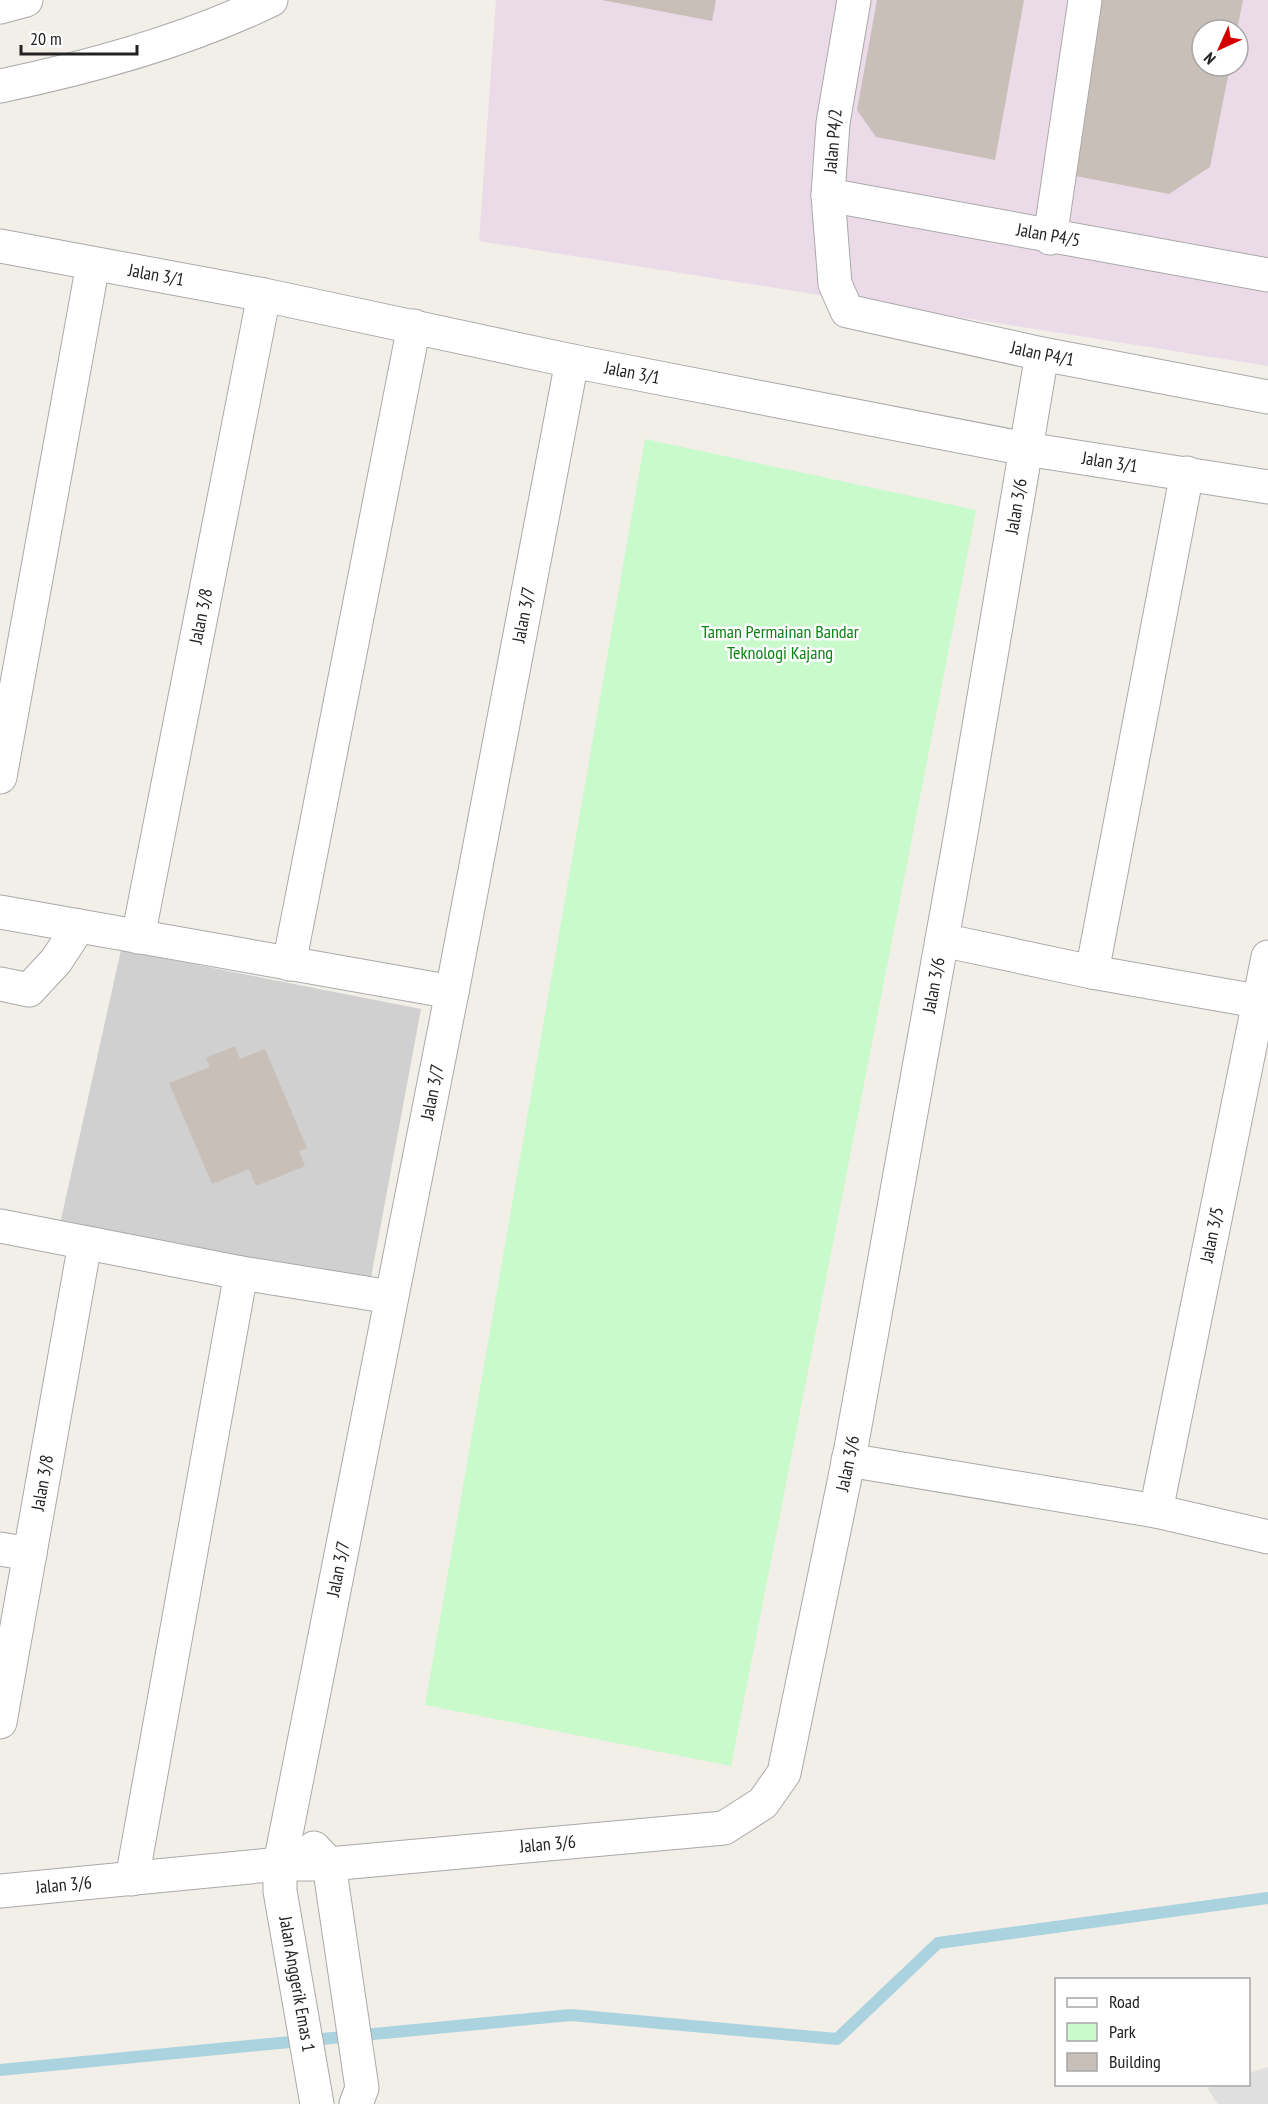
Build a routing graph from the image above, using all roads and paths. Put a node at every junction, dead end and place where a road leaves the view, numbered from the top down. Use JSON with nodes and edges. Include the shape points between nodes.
{"nodes":[{"id":1,"x":26,"y":0,"type":"edge"},
{"id":2,"x":271,"y":0,"type":"edge"},
{"id":3,"x":854,"y":0,"type":"edge"},
{"id":4,"x":1084,"y":0,"type":"edge"},
{"id":5,"x":0,"y":7,"type":"edge"},
{"id":6,"x":0,"y":86,"type":"edge"},
{"id":7,"x":828,"y":195,"type":"junction"},
{"id":8,"x":1050,"y":238,"type":"junction"},
{"id":9,"x":0,"y":246,"type":"edge"},
{"id":10,"x":93,"y":264,"type":"junction"},
{"id":11,"x":1268,"y":275,"type":"edge"},
{"id":12,"x":834,"y":284,"type":"joint"},
{"id":13,"x":264,"y":295,"type":"junction"},
{"id":14,"x":414,"y":326,"type":"junction"},
{"id":15,"x":1042,"y":354,"type":"junction"},
{"id":16,"x":572,"y":361,"type":"junction"},
{"id":17,"x":1268,"y":397,"type":"edge"},
{"id":18,"x":1026,"y":449,"type":"junction"},
{"id":19,"x":1187,"y":472,"type":"junction"},
{"id":20,"x":1268,"y":487,"type":"edge"},
{"id":21,"x":0,"y":777,"type":"edge"},
{"id":22,"x":0,"y":912,"type":"edge"},
{"id":23,"x":79,"y":927,"type":"junction"},
{"id":24,"x":138,"y":938,"type":"junction"},
{"id":25,"x":942,"y":940,"type":"junction"},
{"id":26,"x":1268,"y":957,"type":"edge"},
{"id":27,"x":289,"y":963,"type":"junction"},
{"id":28,"x":1092,"y":972,"type":"junction"},
{"id":29,"x":0,"y":984,"type":"edge"},
{"id":30,"x":452,"y":992,"type":"junction"},
{"id":31,"x":1263,"y":1002,"type":"edge"},
{"id":32,"x":0,"y":1226,"type":"edge"},
{"id":33,"x":85,"y":1243,"type":"junction"},
{"id":34,"x":241,"y":1273,"type":"junction"},
{"id":35,"x":391,"y":1297,"type":"junction"},
{"id":36,"x":848,"y":1460,"type":"junction"},
{"id":37,"x":1156,"y":1511,"type":"junction"},
{"id":38,"x":1268,"y":1537,"type":"edge"},
{"id":39,"x":15,"y":1552,"type":"edge"},
{"id":40,"x":0,"y":1722,"type":"edge"},
{"id":41,"x":290,"y":1822,"type":"junction"},
{"id":42,"x":280,"y":1864,"type":"junction"},
{"id":43,"x":329,"y":1864,"type":"junction"},
{"id":44,"x":132,"y":1879,"type":"junction"},
{"id":45,"x":0,"y":1891,"type":"edge"},
{"id":46,"x":359,"y":2096,"type":"edge"},
{"id":47,"x":317,"y":2102,"type":"edge"}],
"edges":[{"from":1,"to":5,"type":"street"},
{"from":2,"to":6,"type":"street","via":[[227,21],[71,72]]},
{"from":3,"to":7,"type":"street","name":"Jalan P4/2","via":[[833,123]]},
{"from":4,"to":8,"type":"street"},
{"from":7,"to":8,"type":"street","name":"Jalan P4/5"},
{"from":7,"to":12,"type":"street","name":"Jalan P4/2"},
{"from":8,"to":11,"type":"street","name":"Jalan P4/5"},
{"from":9,"to":10,"type":"street","name":"Jalan 3/1"},
{"from":10,"to":13,"type":"street","name":"Jalan 3/1"},
{"from":10,"to":21,"type":"street"},
{"from":12,"to":15,"type":"street","name":"Jalan P4/1","via":[[847,311]]},
{"from":13,"to":14,"type":"street","name":"Jalan 3/1"},
{"from":13,"to":24,"type":"street","name":"Jalan 3/8"},
{"from":14,"to":16,"type":"street","name":"Jalan 3/1"},
{"from":14,"to":27,"type":"street"},
{"from":15,"to":17,"type":"street","name":"Jalan P4/1"},
{"from":15,"to":18,"type":"street","name":"Jalan 3/6"},
{"from":16,"to":18,"type":"street","name":"Jalan 3/1"},
{"from":16,"to":30,"type":"street","name":"Jalan 3/7"},
{"from":18,"to":19,"type":"street","name":"Jalan 3/1"},
{"from":18,"to":25,"type":"street","name":"Jalan 3/6"},
{"from":19,"to":20,"type":"street","name":"Jalan 3/1"},
{"from":19,"to":28,"type":"street"},
{"from":22,"to":23,"type":"street"},
{"from":23,"to":24,"type":"street"},
{"from":23,"to":29,"type":"street","via":[[56,961],[29,990]]},
{"from":24,"to":27,"type":"street"},
{"from":25,"to":28,"type":"street"},
{"from":25,"to":36,"type":"street","name":"Jalan 3/6"},
{"from":26,"to":31,"type":"street","name":"Jalan 3/5"},
{"from":27,"to":30,"type":"street"},
{"from":28,"to":31,"type":"street"},
{"from":30,"to":35,"type":"street","name":"Jalan 3/7"},
{"from":31,"to":37,"type":"street","name":"Jalan 3/5"},
{"from":32,"to":33,"type":"street"},
{"from":33,"to":34,"type":"street"},
{"from":33,"to":39,"type":"street","name":"Jalan 3/8"},
{"from":34,"to":35,"type":"street"},
{"from":34,"to":44,"type":"street"},
{"from":35,"to":41,"type":"street","name":"Jalan 3/7"},
{"from":36,"to":37,"type":"street"},
{"from":36,"to":43,"type":"street","name":"Jalan 3/6","via":[[784,1773],[763,1803],[724,1828]]},
{"from":37,"to":38,"type":"street"},
{"from":39,"to":40,"type":"street","name":"Jalan 3/8"},
{"from":41,"to":42,"type":"street","name":"Jalan 3/7"},
{"from":41,"to":43,"type":"street"},
{"from":42,"to":43,"type":"street","name":"Jalan 3/6"},
{"from":42,"to":44,"type":"street","name":"Jalan 3/6"},
{"from":42,"to":47,"type":"street","name":"Jalan Anggerik Emas 1","via":[[280,1891]]},
{"from":43,"to":46,"type":"street"},
{"from":44,"to":45,"type":"street","name":"Jalan 3/6"}]}
